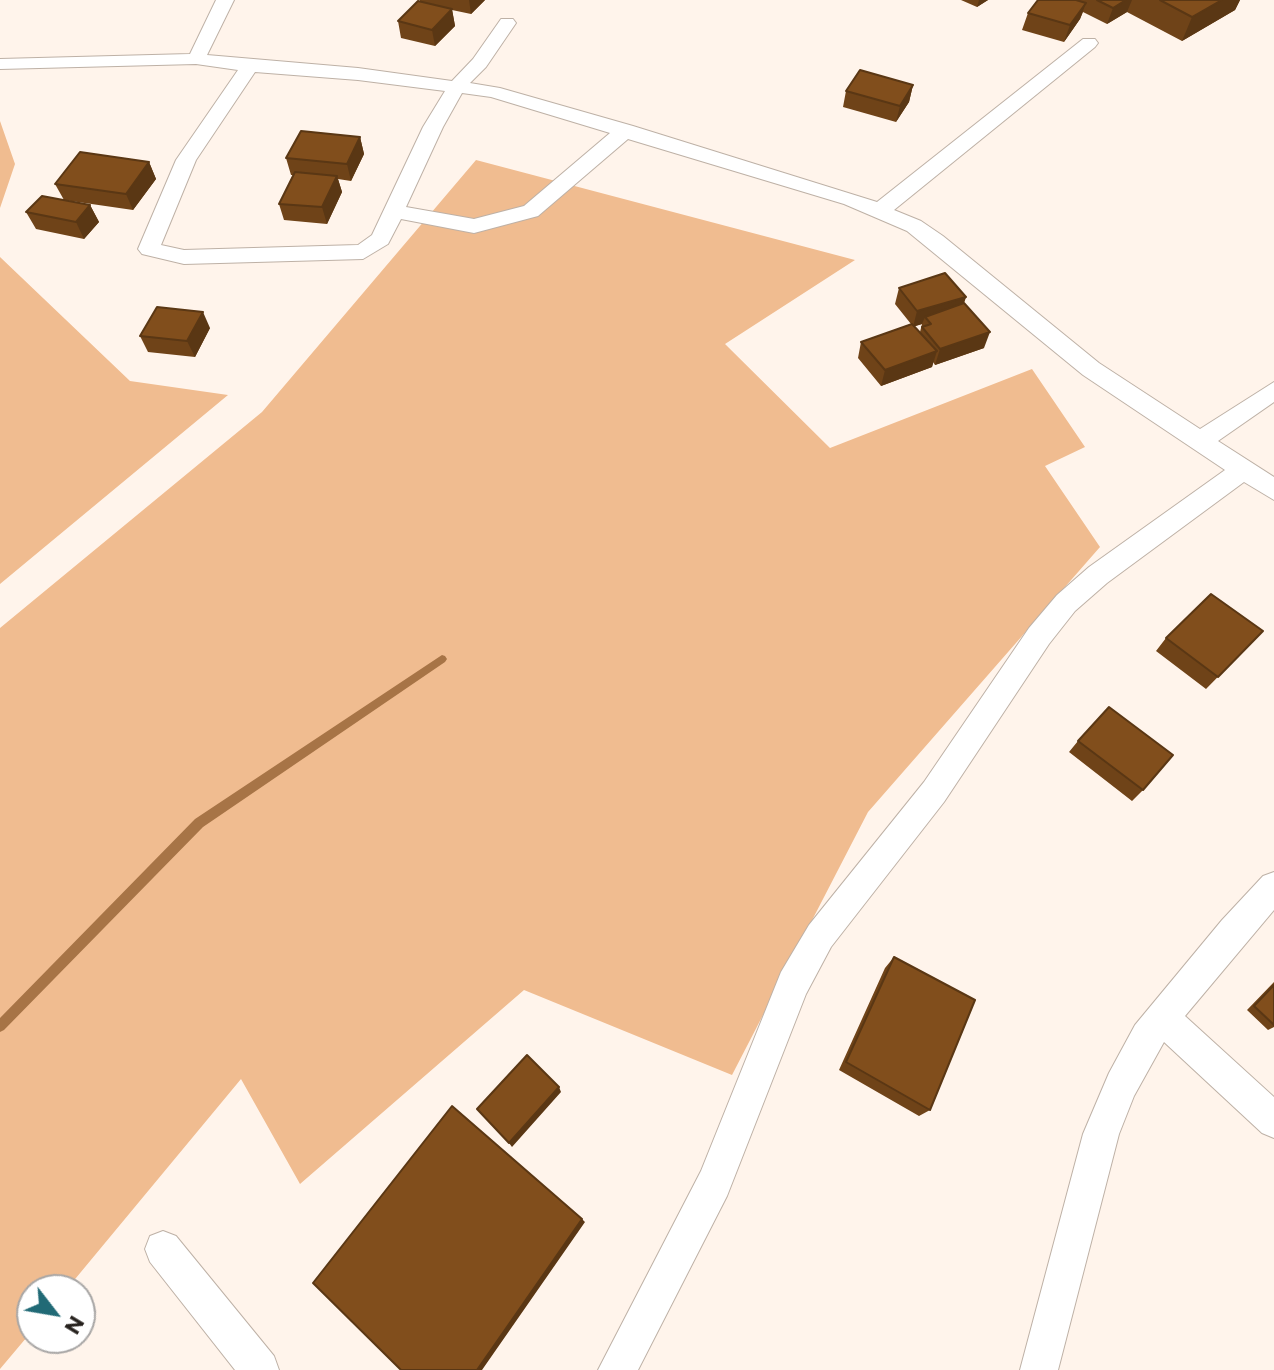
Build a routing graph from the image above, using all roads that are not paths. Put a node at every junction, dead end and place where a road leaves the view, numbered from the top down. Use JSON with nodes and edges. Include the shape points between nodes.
{"nodes":[{"id":1,"x":225,"y":0,"type":"edge"},
{"id":2,"x":507,"y":23,"type":"dead end"},
{"id":3,"x":1089,"y":43,"type":"dead end"},
{"id":4,"x":196,"y":59,"type":"junction"},
{"id":5,"x":0,"y":64,"type":"edge"},
{"id":6,"x":250,"y":66,"type":"junction"},
{"id":7,"x":457,"y":86,"type":"junction"},
{"id":8,"x":626,"y":130,"type":"junction"},
{"id":9,"x":393,"y":211,"type":"junction"},
{"id":10,"x":879,"y":211,"type":"junction"},
{"id":11,"x":1274,"y":390,"type":"edge"},
{"id":12,"x":1200,"y":441,"type":"junction"},
{"id":13,"x":1243,"y":470,"type":"junction"},
{"id":14,"x":1274,"y":490,"type":"edge"},
{"id":15,"x":1274,"y":887,"type":"edge"},
{"id":16,"x":1163,"y":1018,"type":"junction"},
{"id":17,"x":1274,"y":1121,"type":"edge"},
{"id":18,"x":163,"y":1249,"type":"dead end"},
{"id":19,"x":260,"y":1370,"type":"edge"},
{"id":20,"x":617,"y":1370,"type":"edge"},
{"id":21,"x":1039,"y":1370,"type":"edge"}],
"edges":[{"from":1,"to":4,"type":"street"},
{"from":2,"to":7,"type":"street"},
{"from":3,"to":10,"type":"street"},
{"from":4,"to":5,"type":"street"},
{"from":4,"to":6,"type":"street"},
{"from":6,"to":7,"type":"street"},
{"from":6,"to":9,"type":"street","via":[[186,160],[149,249],[184,257],[363,252],[381,239]]},
{"from":7,"to":8,"type":"street","via":[[523,99]]},
{"from":7,"to":9,"type":"street"},
{"from":8,"to":9,"type":"street","via":[[531,211],[474,226]]},
{"from":8,"to":10,"type":"street"},
{"from":10,"to":12,"type":"street","via":[[936,241],[1058,345]]},
{"from":11,"to":12,"type":"street"},
{"from":12,"to":13,"type":"street"},
{"from":13,"to":14,"type":"street"},
{"from":13,"to":20,"type":"street","via":[[1066,603],[934,792],[820,936],[793,984],[714,1183]]},
{"from":15,"to":16,"type":"street"},
{"from":16,"to":17,"type":"street"},
{"from":16,"to":21,"type":"street","via":[[1121,1085],[1101,1134]]},
{"from":18,"to":19,"type":"street"}]}
